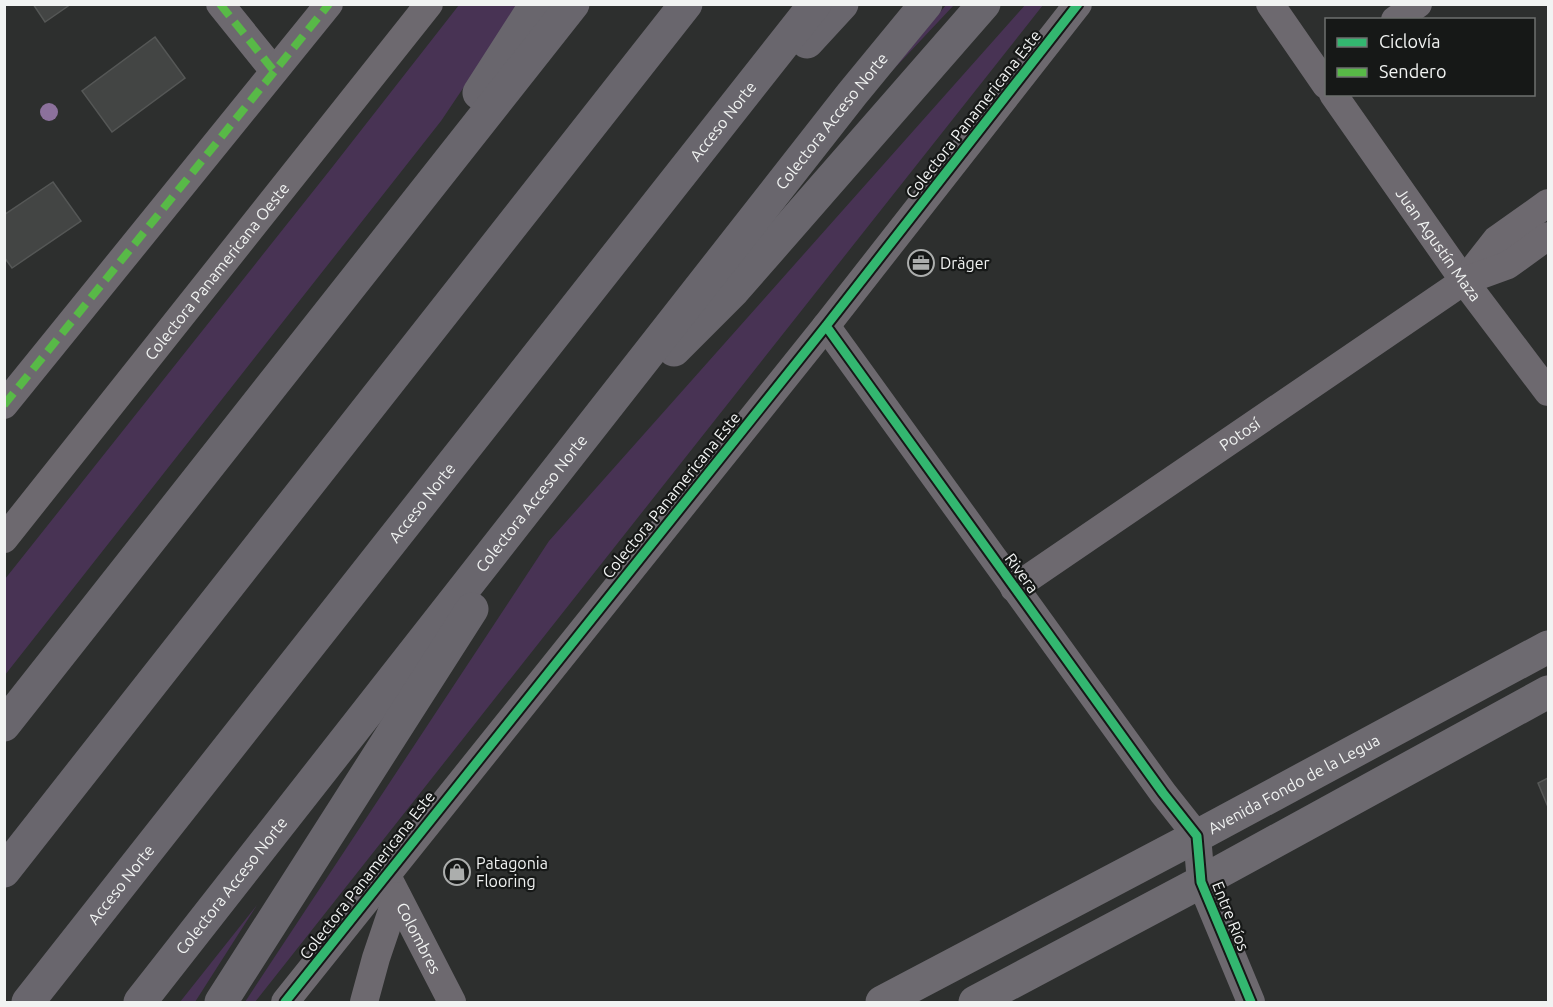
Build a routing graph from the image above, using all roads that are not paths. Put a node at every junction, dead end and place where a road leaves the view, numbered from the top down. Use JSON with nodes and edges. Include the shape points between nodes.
{"nodes":[{"id":1,"x":220,"y":4,"type":"edge"},
{"id":2,"x":329,"y":4,"type":"edge"},
{"id":3,"x":429,"y":4,"type":"edge"},
{"id":4,"x":536,"y":4,"type":"edge"},
{"id":5,"x":573,"y":4,"type":"edge"},
{"id":6,"x":674,"y":4,"type":"edge"},
{"id":7,"x":686,"y":4,"type":"edge"},
{"id":8,"x":815,"y":4,"type":"edge"},
{"id":9,"x":842,"y":4,"type":"edge"},
{"id":10,"x":927,"y":4,"type":"edge"},
{"id":11,"x":984,"y":4,"type":"edge"},
{"id":12,"x":1078,"y":4,"type":"edge"},
{"id":13,"x":1270,"y":4,"type":"edge"},
{"id":14,"x":1418,"y":4,"type":"edge"},
{"id":15,"x":1398,"y":18,"type":"edge"},
{"id":16,"x":274,"y":71,"type":"junction"},
{"id":17,"x":627,"y":80,"type":"junction"},
{"id":18,"x":1325,"y":84,"type":"edge"},
{"id":19,"x":1335,"y":96,"type":"edge"},
{"id":20,"x":678,"y":178,"type":"junction"},
{"id":21,"x":1548,"y":203,"type":"edge"},
{"id":22,"x":1548,"y":236,"type":"edge"},
{"id":23,"x":366,"y":268,"type":"junction"},
{"id":24,"x":1464,"y":281,"type":"junction"},
{"id":25,"x":826,"y":326,"type":"junction"},
{"id":26,"x":1548,"y":392,"type":"edge"},
{"id":27,"x":4,"y":405,"type":"edge"},
{"id":28,"x":568,"y":457,"type":"junction"},
{"id":29,"x":4,"y":539,"type":"edge"},
{"id":30,"x":1014,"y":588,"type":"junction"},
{"id":31,"x":1548,"y":647,"type":"edge"},
{"id":32,"x":1548,"y":692,"type":"edge"},
{"id":33,"x":4,"y":725,"type":"edge"},
{"id":34,"x":1197,"y":836,"type":"junction"},
{"id":35,"x":4,"y":871,"type":"edge"},
{"id":36,"x":1201,"y":882,"type":"junction"},
{"id":37,"x":392,"y":885,"type":"junction"},
{"id":38,"x":28,"y":1002,"type":"edge"},
{"id":39,"x":140,"y":1002,"type":"edge"},
{"id":40,"x":221,"y":1002,"type":"edge"},
{"id":41,"x":285,"y":1002,"type":"edge"},
{"id":42,"x":364,"y":1002,"type":"edge"},
{"id":43,"x":452,"y":1002,"type":"edge"},
{"id":44,"x":882,"y":1002,"type":"edge"},
{"id":45,"x":975,"y":1002,"type":"edge"},
{"id":46,"x":1251,"y":1002,"type":"edge"}],
"edges":[{"from":1,"to":16,"type":"street"},
{"from":2,"to":16,"type":"street"},
{"from":3,"to":29,"type":"street","name":"Colectora Panamericana Oeste"},
{"from":4,"to":23,"type":"highway"},
{"from":5,"to":23,"type":"highway"},
{"from":6,"to":17,"type":"highway"},
{"from":7,"to":17,"type":"highway"},
{"from":8,"to":20,"type":"highway","name":"Acceso Norte"},
{"from":9,"to":20,"type":"highway"},
{"from":10,"to":28,"type":"highway","name":"Colectora Acceso Norte"},
{"from":11,"to":28,"type":"highway","via":[[734,290]]},
{"from":12,"to":25,"type":"street","name":"Colectora Panamericana Este"},
{"from":13,"to":18,"type":"street"},
{"from":14,"to":15,"type":"street"},
{"from":16,"to":27,"type":"street"},
{"from":17,"to":35,"type":"highway"},
{"from":19,"to":24,"type":"street","name":"Juan Agustín Maza"},
{"from":20,"to":38,"type":"highway","name":"Acceso Norte"},
{"from":21,"to":24,"type":"street","name":"Potosí","via":[[1496,240]]},
{"from":22,"to":24,"type":"street","name":"Potosí","via":[[1508,265]]},
{"from":23,"to":33,"type":"highway"},
{"from":24,"to":26,"type":"street","name":"Juan Agustín Maza"},
{"from":24,"to":30,"type":"street","name":"Potosí"},
{"from":25,"to":30,"type":"street","name":"Rivera"},
{"from":25,"to":37,"type":"street","name":"Colectora Panamericana Este"},
{"from":28,"to":39,"type":"highway","name":"Colectora Acceso Norte"},
{"from":28,"to":40,"type":"highway"},
{"from":30,"to":34,"type":"street","name":"Rivera"},
{"from":31,"to":34,"type":"main road","name":"Avenida Fondo de la Legua"},
{"from":32,"to":36,"type":"main road"},
{"from":34,"to":36,"type":"street","name":"Entre Ríos"},
{"from":34,"to":44,"type":"main road","name":"Avenida Fondo de la Legua"},
{"from":36,"to":45,"type":"main road"},
{"from":36,"to":46,"type":"street","name":"Entre Ríos"},
{"from":37,"to":41,"type":"street","name":"Colectora Panamericana Este"},
{"from":37,"to":42,"type":"street"},
{"from":37,"to":43,"type":"street","name":"Colombres"}]}
